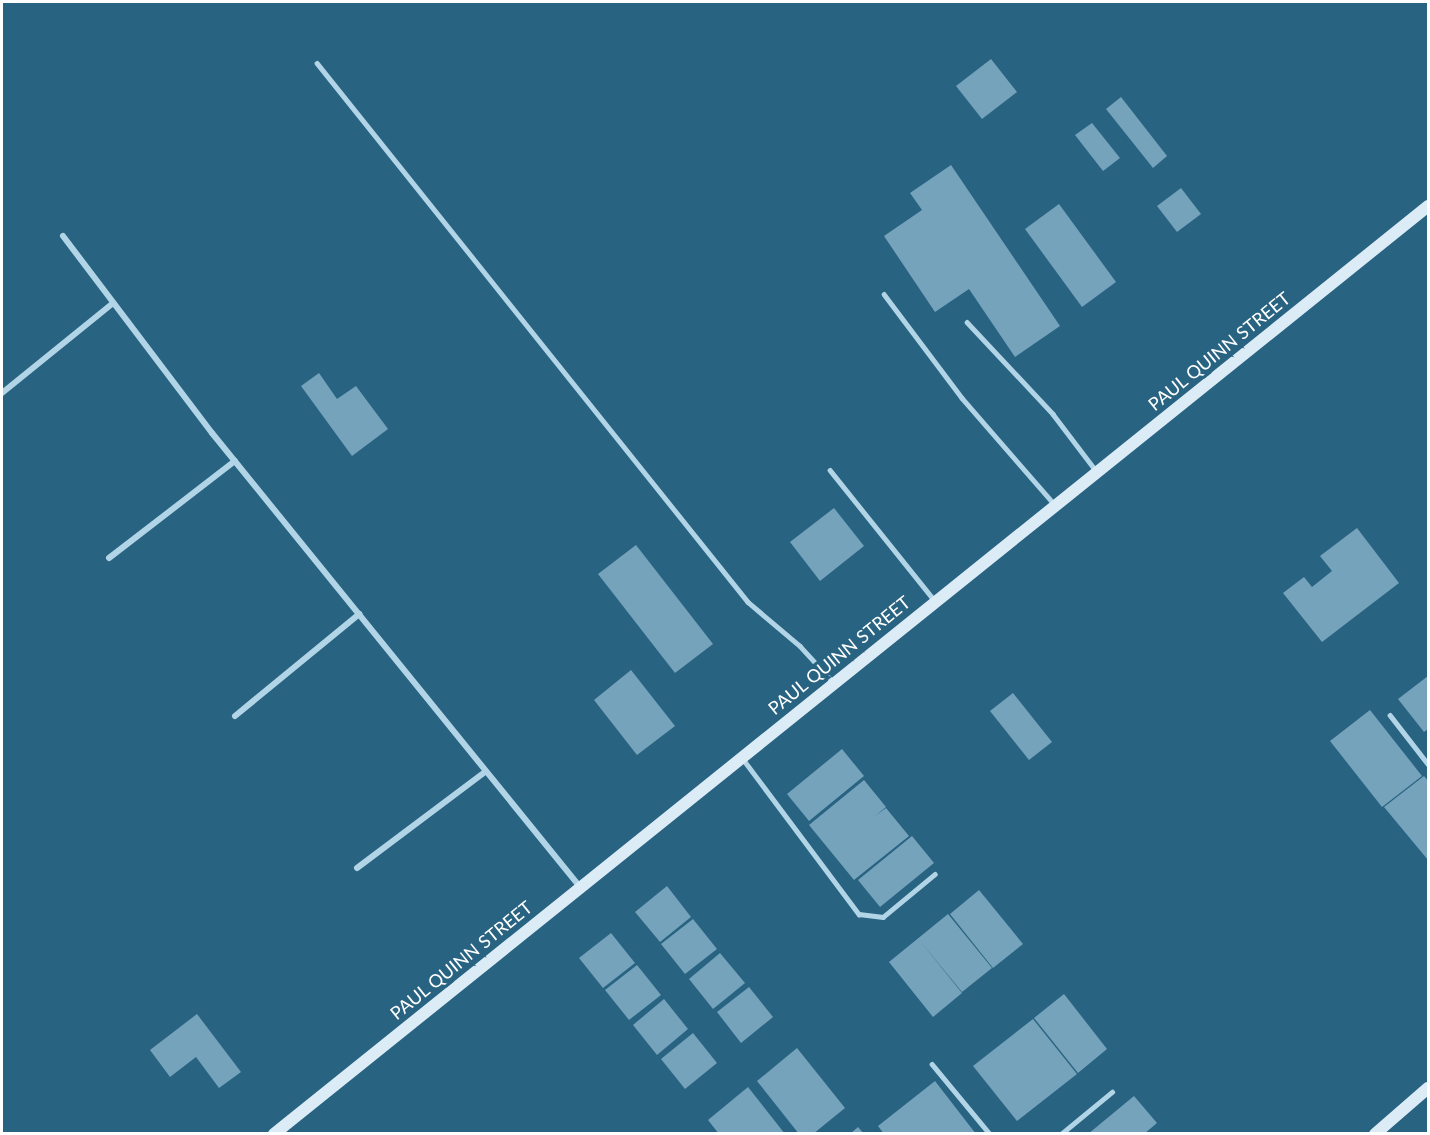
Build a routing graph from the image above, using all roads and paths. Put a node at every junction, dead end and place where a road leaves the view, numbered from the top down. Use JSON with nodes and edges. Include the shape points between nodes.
{"nodes":[{"id":1,"x":317,"y":63,"type":"dead end"},
{"id":2,"x":1428,"y":206,"type":"edge"},
{"id":3,"x":63,"y":236,"type":"dead end"},
{"id":4,"x":884,"y":294,"type":"dead end"},
{"id":5,"x":113,"y":303,"type":"junction"},
{"id":6,"x":966,"y":322,"type":"dead end"},
{"id":7,"x":2,"y":393,"type":"edge"},
{"id":8,"x":235,"y":461,"type":"junction"},
{"id":9,"x":830,"y":470,"type":"dead end"},
{"id":10,"x":1097,"y":472,"type":"junction"},
{"id":11,"x":1055,"y":505,"type":"junction"},
{"id":12,"x":110,"y":558,"type":"dead end"},
{"id":13,"x":935,"y":601,"type":"junction"},
{"id":14,"x":359,"y":614,"type":"junction"},
{"id":15,"x":834,"y":683,"type":"junction"},
{"id":16,"x":236,"y":716,"type":"dead end"},
{"id":17,"x":1390,"y":716,"type":"dead end"},
{"id":18,"x":741,"y":757,"type":"junction"},
{"id":19,"x":1428,"y":764,"type":"edge"},
{"id":20,"x":486,"y":771,"type":"junction"},
{"id":21,"x":357,"y":868,"type":"dead end"},
{"id":22,"x":935,"y":874,"type":"dead end"},
{"id":23,"x":580,"y":887,"type":"junction"},
{"id":24,"x":932,"y":1064,"type":"dead end"},
{"id":25,"x":1428,"y":1088,"type":"edge"},
{"id":26,"x":1112,"y":1092,"type":"dead end"},
{"id":27,"x":274,"y":1134,"type":"edge"},
{"id":28,"x":990,"y":1134,"type":"edge"},
{"id":29,"x":1061,"y":1134,"type":"edge"},
{"id":30,"x":1375,"y":1134,"type":"edge"}],
"edges":[{"from":1,"to":15,"type":"lane","via":[[748,602],[800,646]]},
{"from":2,"to":10,"type":"street","name":"PAUL QUINN STREET"},
{"from":3,"to":5,"type":"street"},
{"from":4,"to":11,"type":"lane","via":[[962,398]]},
{"from":5,"to":7,"type":"street"},
{"from":5,"to":8,"type":"street"},
{"from":6,"to":10,"type":"lane","via":[[1053,414]]},
{"from":8,"to":12,"type":"street"},
{"from":8,"to":14,"type":"street"},
{"from":9,"to":13,"type":"lane"},
{"from":10,"to":11,"type":"street","name":"PAUL QUINN STREET"},
{"from":11,"to":13,"type":"street","name":"PAUL QUINN STREET"},
{"from":13,"to":15,"type":"street","name":"PAUL QUINN STREET"},
{"from":14,"to":16,"type":"street"},
{"from":14,"to":20,"type":"street"},
{"from":15,"to":18,"type":"street","name":"PAUL QUINN STREET"},
{"from":17,"to":19,"type":"lane"},
{"from":18,"to":22,"type":"lane","via":[[859,914],[883,917]]},
{"from":18,"to":23,"type":"street","name":"PAUL QUINN STREET"},
{"from":20,"to":21,"type":"street"},
{"from":20,"to":23,"type":"street"},
{"from":23,"to":27,"type":"street","name":"PAUL QUINN STREET"},
{"from":24,"to":28,"type":"lane"},
{"from":25,"to":30,"type":"street"},
{"from":26,"to":29,"type":"lane"}]}
